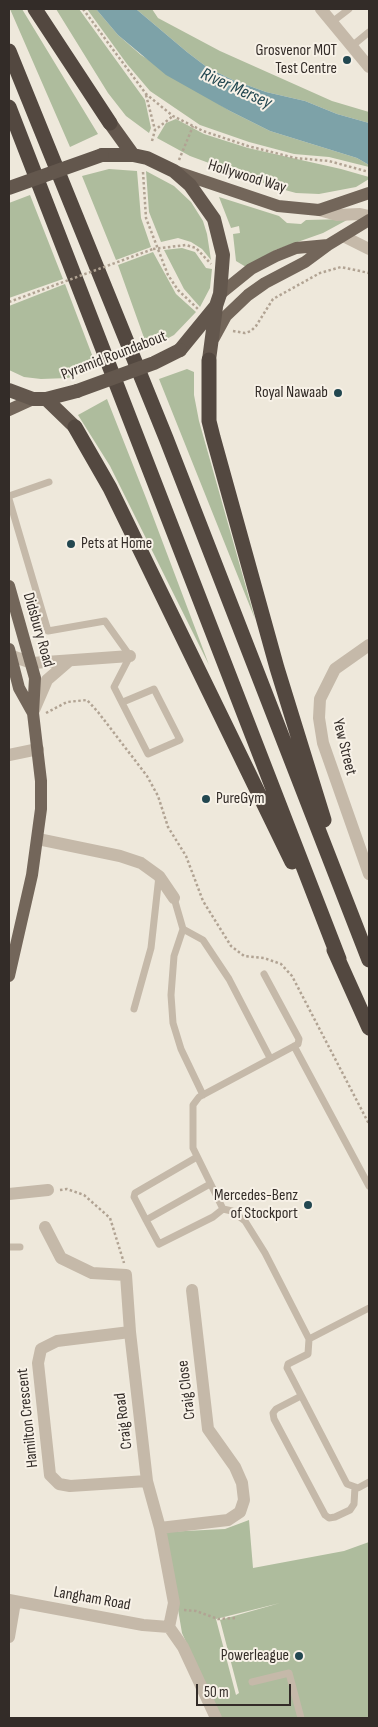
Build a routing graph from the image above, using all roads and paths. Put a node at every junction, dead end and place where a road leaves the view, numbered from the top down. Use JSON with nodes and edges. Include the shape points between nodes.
{"nodes":[{"id":1,"x":35,"y":9,"type":"edge"},
{"id":2,"x":82,"y":9,"type":"edge"},
{"id":3,"x":321,"y":9,"type":"edge"},
{"id":4,"x":349,"y":9,"type":"edge"},
{"id":5,"x":332,"y":22,"type":"junction"},
{"id":6,"x":369,"y":32,"type":"edge"},
{"id":7,"x":352,"y":46,"type":"junction"},
{"id":8,"x":9,"y":51,"type":"edge"},
{"id":9,"x":369,"y":66,"type":"edge"},
{"id":10,"x":146,"y":94,"type":"junction"},
{"id":11,"x":9,"y":107,"type":"edge"},
{"id":12,"x":173,"y":116,"type":"junction"},
{"id":13,"x":110,"y":123,"type":"joint"},
{"id":14,"x":193,"y":126,"type":"junction"},
{"id":15,"x":155,"y":130,"type":"junction"},
{"id":16,"x":152,"y":141,"type":"dead end"},
{"id":17,"x":133,"y":155,"type":"junction"},
{"id":18,"x":174,"y":171,"type":"junction"},
{"id":19,"x":143,"y":172,"type":"dead end"},
{"id":20,"x":369,"y":172,"type":"edge"},
{"id":21,"x":9,"y":188,"type":"edge"},
{"id":22,"x":369,"y":196,"type":"edge"},
{"id":23,"x":319,"y":210,"type":"junction"},
{"id":24,"x":369,"y":216,"type":"edge"},
{"id":25,"x":369,"y":220,"type":"edge"},
{"id":26,"x":343,"y":236,"type":"junction"},
{"id":27,"x":328,"y":245,"type":"junction"},
{"id":28,"x":157,"y":248,"type":"junction"},
{"id":29,"x":369,"y":249,"type":"edge"},
{"id":30,"x":212,"y":265,"type":"dead end"},
{"id":31,"x":369,"y":273,"type":"edge"},
{"id":32,"x":218,"y":300,"type":"junction"},
{"id":33,"x":9,"y":302,"type":"edge"},
{"id":34,"x":198,"y":309,"type":"dead end"},
{"id":35,"x":233,"y":331,"type":"dead end"},
{"id":36,"x":209,"y":355,"type":"junction"},
{"id":37,"x":9,"y":390,"type":"edge"},
{"id":38,"x":40,"y":399,"type":"junction"},
{"id":39,"x":9,"y":410,"type":"edge"},
{"id":40,"x":75,"y":427,"type":"joint"},
{"id":41,"x":49,"y":482,"type":"dead end"},
{"id":42,"x":9,"y":498,"type":"edge"},
{"id":43,"x":9,"y":586,"type":"edge"},
{"id":44,"x":369,"y":645,"type":"edge"},
{"id":45,"x":9,"y":653,"type":"edge"},
{"id":46,"x":130,"y":656,"type":"junction"},
{"id":47,"x":70,"y":661,"type":"junction"},
{"id":48,"x":32,"y":663,"type":"junction"},
{"id":49,"x":123,"y":702,"type":"junction"},
{"id":50,"x":48,"y":712,"type":"dead end"},
{"id":51,"x":33,"y":713,"type":"junction"},
{"id":52,"x":38,"y":749,"type":"junction"},
{"id":53,"x":9,"y":755,"type":"edge"},
{"id":54,"x":38,"y":839,"type":"junction"},
{"id":55,"x":369,"y":874,"type":"edge"},
{"id":56,"x":159,"y":876,"type":"junction"},
{"id":57,"x":174,"y":898,"type":"joint"},
{"id":58,"x":183,"y":929,"type":"junction"},
{"id":59,"x":368,"y":957,"type":"edge"},
{"id":60,"x":339,"y":959,"type":"junction"},
{"id":61,"x":11,"y":960,"type":"edge"},
{"id":62,"x":264,"y":974,"type":"dead end"},
{"id":63,"x":9,"y":976,"type":"edge"},
{"id":64,"x":134,"y":1009,"type":"dead end"},
{"id":65,"x":369,"y":1028,"type":"edge"},
{"id":66,"x":294,"y":1046,"type":"junction"},
{"id":67,"x":270,"y":1058,"type":"junction"},
{"id":68,"x":203,"y":1095,"type":"junction"},
{"id":69,"x":369,"y":1124,"type":"edge"},
{"id":70,"x":197,"y":1157,"type":"junction"},
{"id":71,"x":210,"y":1184,"type":"junction"},
{"id":72,"x":369,"y":1186,"type":"edge"},
{"id":73,"x":48,"y":1190,"type":"joint"},
{"id":74,"x":9,"y":1194,"type":"edge"},
{"id":75,"x":223,"y":1210,"type":"junction"},
{"id":76,"x":146,"y":1220,"type":"junction"},
{"id":77,"x":45,"y":1227,"type":"dead end"},
{"id":78,"x":9,"y":1247,"type":"edge"},
{"id":79,"x":20,"y":1248,"type":"dead end"},
{"id":80,"x":126,"y":1275,"type":"junction"},
{"id":81,"x":192,"y":1290,"type":"dead end"},
{"id":82,"x":369,"y":1308,"type":"edge"},
{"id":83,"x":130,"y":1332,"type":"junction"},
{"id":84,"x":309,"y":1339,"type":"junction"},
{"id":85,"x":301,"y":1396,"type":"junction"},
{"id":86,"x":147,"y":1481,"type":"junction"},
{"id":87,"x":369,"y":1482,"type":"edge"},
{"id":88,"x":355,"y":1488,"type":"junction"},
{"id":89,"x":160,"y":1528,"type":"junction"},
{"id":90,"x":12,"y":1601,"type":"edge"},
{"id":91,"x":172,"y":1609,"type":"junction"},
{"id":92,"x":235,"y":1618,"type":"dead end"},
{"id":93,"x":169,"y":1627,"type":"junction"},
{"id":94,"x":9,"y":1637,"type":"edge"},
{"id":95,"x":252,"y":1682,"type":"dead end"},
{"id":96,"x":216,"y":1718,"type":"edge"},
{"id":97,"x":301,"y":1718,"type":"edge"}],
"edges":[{"from":1,"to":13,"type":"highway"},
{"from":2,"to":10,"type":"path"},
{"from":3,"to":5,"type":"street"},
{"from":4,"to":5,"type":"lane"},
{"from":5,"to":7,"type":"street"},
{"from":6,"to":7,"type":"lane"},
{"from":7,"to":9,"type":"street"},
{"from":8,"to":59,"type":"highway","via":[[169,447]]},
{"from":10,"to":12,"type":"path"},
{"from":10,"to":15,"type":"path"},
{"from":11,"to":60,"type":"highway"},
{"from":12,"to":14,"type":"path"},
{"from":12,"to":15,"type":"path"},
{"from":13,"to":17,"type":"highway"},
{"from":14,"to":18,"type":"path"},
{"from":14,"to":20,"type":"path","via":[[248,146]]},
{"from":15,"to":16,"type":"path"},
{"from":17,"to":18,"type":"highway"},
{"from":17,"to":21,"type":"highway","bridge":true,"via":[[102,155]]},
{"from":18,"to":23,"type":"main road","name":"Hollywood Way","via":[[278,206]]},
{"from":18,"to":32,"type":"highway","via":[[190,185],[214,219],[223,255]]},
{"from":19,"to":28,"type":"path","via":[[144,207]]},
{"from":22,"to":23,"type":"main road","name":"Hollywood Way"},
{"from":23,"to":24,"type":"street","via":[[337,215]]},
{"from":25,"to":26,"type":"main road"},
{"from":26,"to":27,"type":"main road"},
{"from":26,"to":29,"type":"street"},
{"from":27,"to":32,"type":"main road","via":[[296,248],[276,256],[251,269]]},
{"from":27,"to":36,"type":"main road","via":[[265,283],[235,306],[222,322]]},
{"from":28,"to":30,"type":"path","via":[[186,245],[196,248]]},
{"from":28,"to":33,"type":"path","bridge":true},
{"from":28,"to":34,"type":"path","via":[[178,290]]},
{"from":31,"to":35,"type":"path","via":[[341,267],[320,273],[273,299],[251,331]]},
{"from":32,"to":36,"type":"highway"},
{"from":32,"to":38,"type":"highway","name":"Pyramid Roundabout","bridge":true,"via":[[180,350],[77,391]]},
{"from":36,"to":59,"type":"highway","via":[[212,437],[277,668]]},
{"from":37,"to":38,"type":"highway"},
{"from":38,"to":39,"type":"main road"},
{"from":38,"to":40,"type":"highway"},
{"from":40,"to":60,"type":"highway","via":[[110,488]]},
{"from":41,"to":42,"type":"lane"},
{"from":42,"to":46,"type":"lane","via":[[48,631],[105,621]]},
{"from":43,"to":48,"type":"main road","name":"Didsbury Road"},
{"from":44,"to":55,"type":"street","name":"Yew Street","via":[[335,669],[320,699],[319,718],[323,743]]},
{"from":45,"to":48,"type":"street"},
{"from":45,"to":51,"type":"main road","name":"Didsbury Road","via":[[19,688]]},
{"from":46,"to":47,"type":"street"},
{"from":46,"to":49,"type":"lane","via":[[114,687]]},
{"from":47,"to":48,"type":"street"},
{"from":47,"to":51,"type":"street","via":[[47,680]]},
{"from":48,"to":51,"type":"main road","name":"Didsbury Road","via":[[36,678]]},
{"from":49,"to":49,"type":"lane","via":[[154,689],[180,740],[148,754]]},
{"from":50,"to":69,"type":"path","via":[[67,702],[86,700],[98,712],[147,776],[158,796],[168,828],[186,856],[203,901],[231,946],[244,956],[281,964],[292,976]]},
{"from":51,"to":52,"type":"main road","name":"Didsbury Road"},
{"from":52,"to":53,"type":"street"},
{"from":52,"to":54,"type":"main road","name":"Didsbury Road","via":[[41,800]]},
{"from":54,"to":56,"type":"street","via":[[131,858]]},
{"from":54,"to":61,"type":"main road","name":"Didsbury Road"},
{"from":56,"to":57,"type":"street"},
{"from":56,"to":64,"type":"lane","via":[[151,948]]},
{"from":57,"to":58,"type":"lane"},
{"from":58,"to":67,"type":"lane","via":[[204,940],[229,979]]},
{"from":58,"to":68,"type":"lane","via":[[174,956],[173,1023]]},
{"from":60,"to":65,"type":"highway"},
{"from":61,"to":63,"type":"main road","name":"Didsbury Road"},
{"from":62,"to":66,"type":"lane","via":[[299,1039]]},
{"from":66,"to":67,"type":"lane"},
{"from":66,"to":72,"type":"lane"},
{"from":67,"to":68,"type":"lane"},
{"from":68,"to":70,"type":"lane","via":[[193,1106],[193,1148]]},
{"from":70,"to":71,"type":"lane"},
{"from":70,"to":76,"type":"lane","via":[[135,1193]]},
{"from":71,"to":75,"type":"lane"},
{"from":71,"to":76,"type":"lane"},
{"from":73,"to":74,"type":"street"},
{"from":73,"to":80,"type":"path","via":[[67,1189],[84,1195],[110,1218]]},
{"from":75,"to":76,"type":"lane","via":[[159,1244]]},
{"from":75,"to":84,"type":"lane","via":[[232,1211],[245,1221]]},
{"from":77,"to":80,"type":"street","via":[[60,1258],[92,1273]]},
{"from":78,"to":79,"type":"lane"},
{"from":80,"to":83,"type":"street","name":"Craig Road"},
{"from":81,"to":89,"type":"street","name":"Craig Close","via":[[208,1429],[236,1467],[244,1500],[240,1512],[228,1520]]},
{"from":82,"to":84,"type":"lane"},
{"from":83,"to":86,"type":"street","name":"Craig Road"},
{"from":83,"to":86,"type":"street","name":"Hamilton Crescent","via":[[57,1341],[41,1349],[38,1363],[50,1475],[59,1484],[70,1486]]},
{"from":84,"to":85,"type":"lane","via":[[308,1354],[288,1364],[287,1368]]},
{"from":85,"to":88,"type":"lane","via":[[346,1484]]},
{"from":85,"to":88,"type":"lane","via":[[276,1409],[274,1420],[325,1515],[335,1517],[350,1510],[354,1504]]},
{"from":86,"to":89,"type":"street","name":"Craig Road"},
{"from":87,"to":88,"type":"lane"},
{"from":89,"to":91,"type":"street","name":"Craig Road","via":[[174,1603]]},
{"from":90,"to":93,"type":"street","name":"Langham Road"},
{"from":90,"to":94,"type":"street"},
{"from":91,"to":92,"type":"path","via":[[196,1611],[218,1619]]},
{"from":91,"to":93,"type":"street","name":"Craig Road"},
{"from":93,"to":96,"type":"street","via":[[184,1647]]},
{"from":95,"to":97,"type":"lane","via":[[288,1673]]}]}
